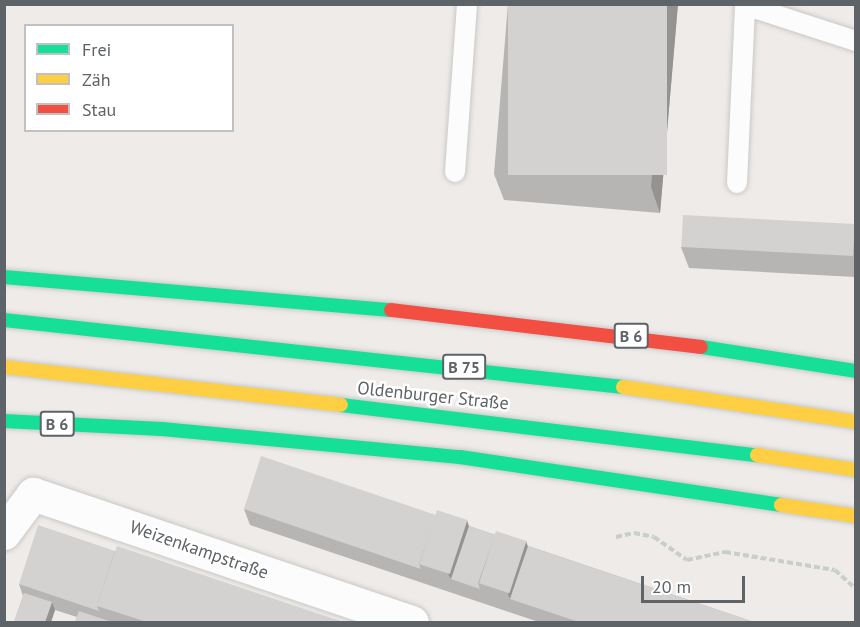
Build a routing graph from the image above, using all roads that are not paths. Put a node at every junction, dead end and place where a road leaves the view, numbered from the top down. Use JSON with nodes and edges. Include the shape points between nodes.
{"nodes":[{"id":1,"x":467,"y":4,"type":"edge"},
{"id":2,"x":745,"y":5,"type":"edge"},
{"id":3,"x":855,"y":41,"type":"edge"},
{"id":4,"x":455,"y":172,"type":"dead end"},
{"id":5,"x":737,"y":183,"type":"dead end"},
{"id":6,"x":4,"y":277,"type":"edge"},
{"id":7,"x":4,"y":320,"type":"edge"},
{"id":8,"x":4,"y":367,"type":"edge"},
{"id":9,"x":855,"y":371,"type":"edge"},
{"id":10,"x":4,"y":421,"type":"edge"},
{"id":11,"x":855,"y":422,"type":"edge"},
{"id":12,"x":855,"y":470,"type":"edge"},
{"id":13,"x":855,"y":516,"type":"edge"},
{"id":14,"x":4,"y":533,"type":"edge"},
{"id":15,"x":411,"y":622,"type":"edge"}],
"edges":[{"from":1,"to":4,"type":"lane"},
{"from":2,"to":3,"type":"lane"},
{"from":2,"to":5,"type":"lane"},
{"from":6,"to":9,"type":"highway","number":"B 6","via":[[406,311],[634,337]]},
{"from":7,"to":11,"type":"highway","name":"Oldenburger Straße","number":"B 75","via":[[560,378]]},
{"from":8,"to":12,"type":"highway","name":"Oldenburger Straße","via":[[666,441]]},
{"from":10,"to":13,"type":"highway","number":"B 6","via":[[162,429],[460,457]]},
{"from":14,"to":15,"type":"street","name":"Weizenkampstraße","via":[[33,494]]}]}
